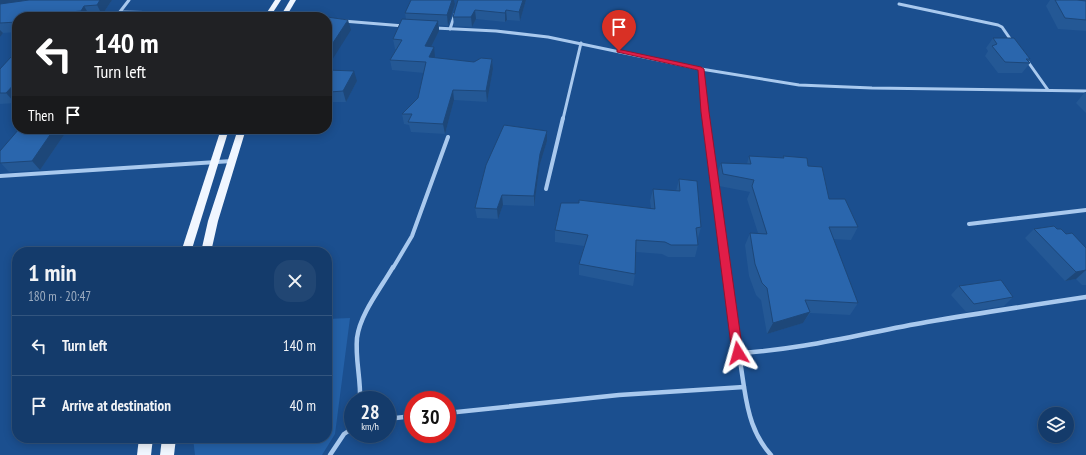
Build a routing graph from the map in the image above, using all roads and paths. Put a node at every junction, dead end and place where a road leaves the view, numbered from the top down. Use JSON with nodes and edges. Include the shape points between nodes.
{"nodes":[{"id":1,"x":129,"y":0,"type":"edge"},
{"id":2,"x":278,"y":0,"type":"edge"},
{"id":3,"x":292,"y":0,"type":"edge"},
{"id":4,"x":899,"y":4,"type":"dead end"},
{"id":5,"x":457,"y":8,"type":"edge"},
{"id":6,"x":121,"y":12,"type":"edge"},
{"id":7,"x":270,"y":12,"type":"edge"},
{"id":8,"x":286,"y":12,"type":"edge"},
{"id":9,"x":341,"y":20,"type":"edge"},
{"id":10,"x":405,"y":26,"type":"edge"},
{"id":11,"x":427,"y":28,"type":"edge"},
{"id":12,"x":450,"y":30,"type":"junction"},
{"id":13,"x":581,"y":43,"type":"junction"},
{"id":14,"x":1016,"y":46,"type":"edge"},
{"id":15,"x":1025,"y":58,"type":"edge"},
{"id":16,"x":701,"y":69,"type":"junction"},
{"id":17,"x":1048,"y":90,"type":"junction"},
{"id":18,"x":1086,"y":91,"type":"edge"},
{"id":19,"x":223,"y":134,"type":"edge"},
{"id":20,"x":240,"y":134,"type":"edge"},
{"id":21,"x":448,"y":137,"type":"dead end"},
{"id":22,"x":232,"y":161,"type":"junction"},
{"id":23,"x":214,"y":162,"type":"junction"},
{"id":24,"x":0,"y":176,"type":"edge"},
{"id":25,"x":546,"y":189,"type":"dead end"},
{"id":26,"x":1086,"y":210,"type":"edge"},
{"id":27,"x":969,"y":224,"type":"dead end"},
{"id":28,"x":188,"y":247,"type":"edge"},
{"id":29,"x":207,"y":247,"type":"edge"},
{"id":30,"x":1086,"y":297,"type":"edge"},
{"id":31,"x":738,"y":353,"type":"junction"},
{"id":32,"x":744,"y":388,"type":"junction"},
{"id":33,"x":360,"y":391,"type":"edge"},
{"id":34,"x":456,"y":412,"type":"edge"},
{"id":35,"x":344,"y":434,"type":"edge"},
{"id":36,"x":145,"y":443,"type":"edge"},
{"id":37,"x":169,"y":443,"type":"edge"},
{"id":38,"x":144,"y":455,"type":"edge"},
{"id":39,"x":168,"y":455,"type":"edge"},
{"id":40,"x":330,"y":455,"type":"edge"},
{"id":41,"x":771,"y":455,"type":"edge"}],
"edges":[{"from":1,"to":6,"type":"street"},
{"from":2,"to":7,"type":"main road"},
{"from":3,"to":8,"type":"main road"},
{"from":4,"to":14,"type":"street","via":[[998,25]]},
{"from":5,"to":12,"type":"street"},
{"from":9,"to":10,"type":"street"},
{"from":11,"to":12,"type":"street"},
{"from":12,"to":13,"type":"street","via":[[535,35]]},
{"from":13,"to":16,"type":"street"},
{"from":13,"to":25,"type":"street"},
{"from":15,"to":17,"type":"street"},
{"from":16,"to":17,"type":"street","via":[[800,85]]},
{"from":16,"to":31,"type":"street"},
{"from":17,"to":18,"type":"street"},
{"from":19,"to":23,"type":"main road"},
{"from":20,"to":22,"type":"main road"},
{"from":21,"to":33,"type":"street","via":[[412,236],[358,328],[357,355]]},
{"from":22,"to":23,"type":"street"},
{"from":22,"to":29,"type":"main road"},
{"from":23,"to":24,"type":"street"},
{"from":23,"to":28,"type":"main road"},
{"from":26,"to":27,"type":"street"},
{"from":30,"to":31,"type":"street","via":[[927,322],[805,345]]},
{"from":31,"to":32,"type":"street"},
{"from":32,"to":34,"type":"street","via":[[619,395]]},
{"from":32,"to":41,"type":"street","via":[[748,417],[754,432]]},
{"from":35,"to":40,"type":"street"},
{"from":36,"to":38,"type":"main road"},
{"from":37,"to":39,"type":"main road"}]}
